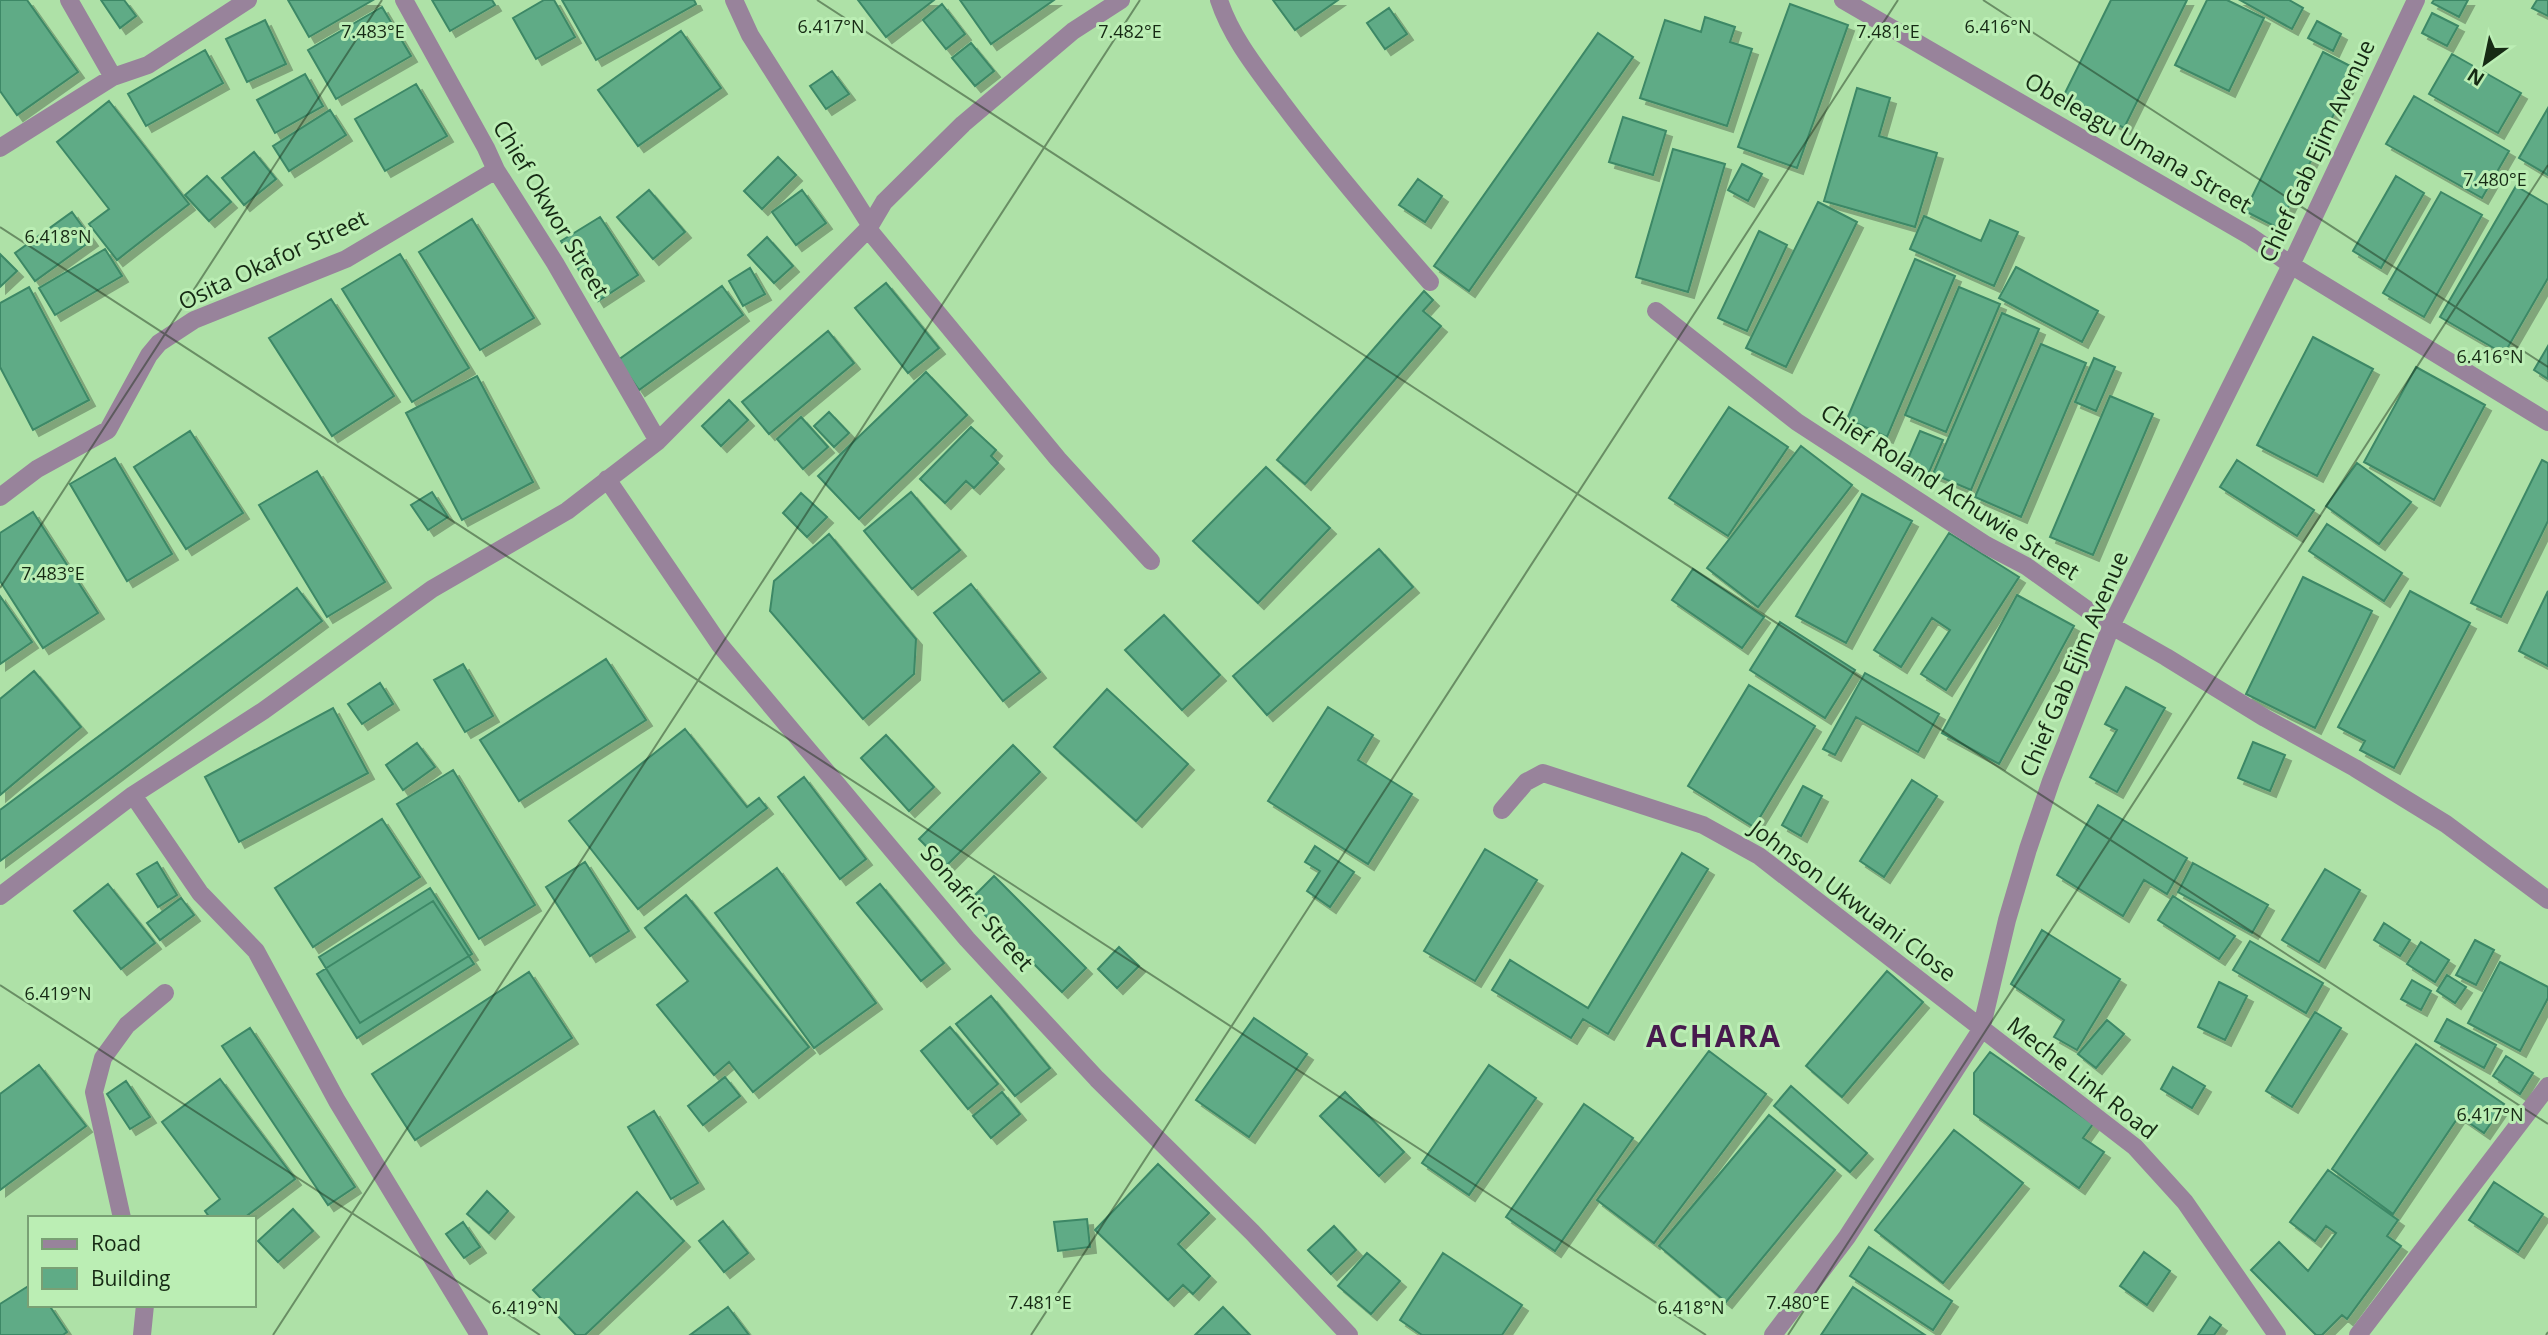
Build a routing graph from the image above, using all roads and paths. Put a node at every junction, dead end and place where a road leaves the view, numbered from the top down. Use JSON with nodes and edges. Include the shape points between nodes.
{"nodes":[{"id":1,"x":69,"y":0,"type":"edge"},
{"id":2,"x":248,"y":0,"type":"edge"},
{"id":3,"x":404,"y":0,"type":"edge"},
{"id":4,"x":734,"y":0,"type":"edge"},
{"id":5,"x":1121,"y":0,"type":"edge"},
{"id":6,"x":1219,"y":0,"type":"edge"},
{"id":7,"x":1843,"y":0,"type":"edge"},
{"id":8,"x":2416,"y":0,"type":"edge"},
{"id":9,"x":113,"y":77,"type":"junction"},
{"id":10,"x":0,"y":148,"type":"edge"},
{"id":11,"x":496,"y":170,"type":"junction"},
{"id":12,"x":868,"y":229,"type":"junction"},
{"id":13,"x":2291,"y":265,"type":"junction"},
{"id":14,"x":1430,"y":282,"type":"dead end"},
{"id":15,"x":1656,"y":311,"type":"dead end"},
{"id":16,"x":2548,"y":422,"type":"edge"},
{"id":17,"x":658,"y":441,"type":"junction"},
{"id":18,"x":607,"y":479,"type":"junction"},
{"id":19,"x":0,"y":497,"type":"edge"},
{"id":20,"x":1151,"y":561,"type":"dead end"},
{"id":21,"x":2112,"y":624,"type":"junction"},
{"id":22,"x":133,"y":795,"type":"junction"},
{"id":23,"x":1502,"y":810,"type":"dead end"},
{"id":24,"x":0,"y":896,"type":"edge"},
{"id":25,"x":2548,"y":900,"type":"edge"},
{"id":26,"x":165,"y":993,"type":"dead end"},
{"id":27,"x":1981,"y":1030,"type":"junction"},
{"id":28,"x":2548,"y":1086,"type":"edge"},
{"id":29,"x":122,"y":1216,"type":"edge"},
{"id":30,"x":145,"y":1307,"type":"edge"},
{"id":31,"x":142,"y":1335,"type":"edge"},
{"id":32,"x":479,"y":1335,"type":"edge"},
{"id":33,"x":1349,"y":1335,"type":"edge"},
{"id":34,"x":1773,"y":1335,"type":"edge"},
{"id":35,"x":2277,"y":1335,"type":"edge"},
{"id":36,"x":2358,"y":1335,"type":"edge"}],
"edges":[{"from":1,"to":9,"type":"street"},
{"from":2,"to":9,"type":"street","via":[[148,65]]},
{"from":3,"to":11,"type":"street","name":"Chief Okwor Street"},
{"from":4,"to":12,"type":"street","via":[[750,35],[869,223]]},
{"from":5,"to":12,"type":"street","via":[[1073,31],[963,124],[884,202]]},
{"from":6,"to":14,"type":"street","via":[[1243,48],[1308,138]]},
{"from":7,"to":13,"type":"street","name":"Obeleagu Umana Street","via":[[2137,169]]},
{"from":8,"to":13,"type":"street","name":"Chief Gab Ejim Avenue"},
{"from":9,"to":10,"type":"street"},
{"from":11,"to":17,"type":"street","name":"Chief Okwor Street"},
{"from":11,"to":19,"type":"street","name":"Osita Okafor Street","via":[[346,259],[194,320],[167,337],[149,355],[108,430],[37,469]]},
{"from":12,"to":17,"type":"street"},
{"from":12,"to":20,"type":"street","via":[[1058,459]]},
{"from":13,"to":16,"type":"street","name":"Obeleagu Umana Street"},
{"from":13,"to":21,"type":"street","name":"Chief Gab Ejim Avenue"},
{"from":15,"to":21,"type":"street","name":"Chief Roland Achuwie Street","via":[[1797,422]]},
{"from":17,"to":18,"type":"street"},
{"from":18,"to":22,"type":"street","via":[[567,511],[432,589],[263,711]]},
{"from":18,"to":33,"type":"street","name":"Sonafric Street","via":[[720,645],[967,939],[1097,1079],[1252,1231]]},
{"from":21,"to":25,"type":"street","name":"Chief Roland Achuwie Street","via":[[2446,824]]},
{"from":21,"to":27,"type":"street","name":"Chief Gab Ejim Avenue","via":[[2028,849]]},
{"from":22,"to":24,"type":"street"},
{"from":22,"to":32,"type":"street","via":[[200,893],[256,951],[337,1101]]},
{"from":23,"to":27,"type":"street","name":"Johnson Ukwuani Close","via":[[1526,782],[1543,773],[1703,825],[1759,856]]},
{"from":26,"to":29,"type":"street","via":[[127,1025],[103,1058],[94,1092]]},
{"from":27,"to":34,"type":"street","name":"Chief Gab Ejim Avenue","via":[[1847,1237]]},
{"from":27,"to":35,"type":"street","name":"Meche Link Road","via":[[2135,1147],[2185,1202]]},
{"from":28,"to":36,"type":"street"},
{"from":30,"to":31,"type":"street"}]}
